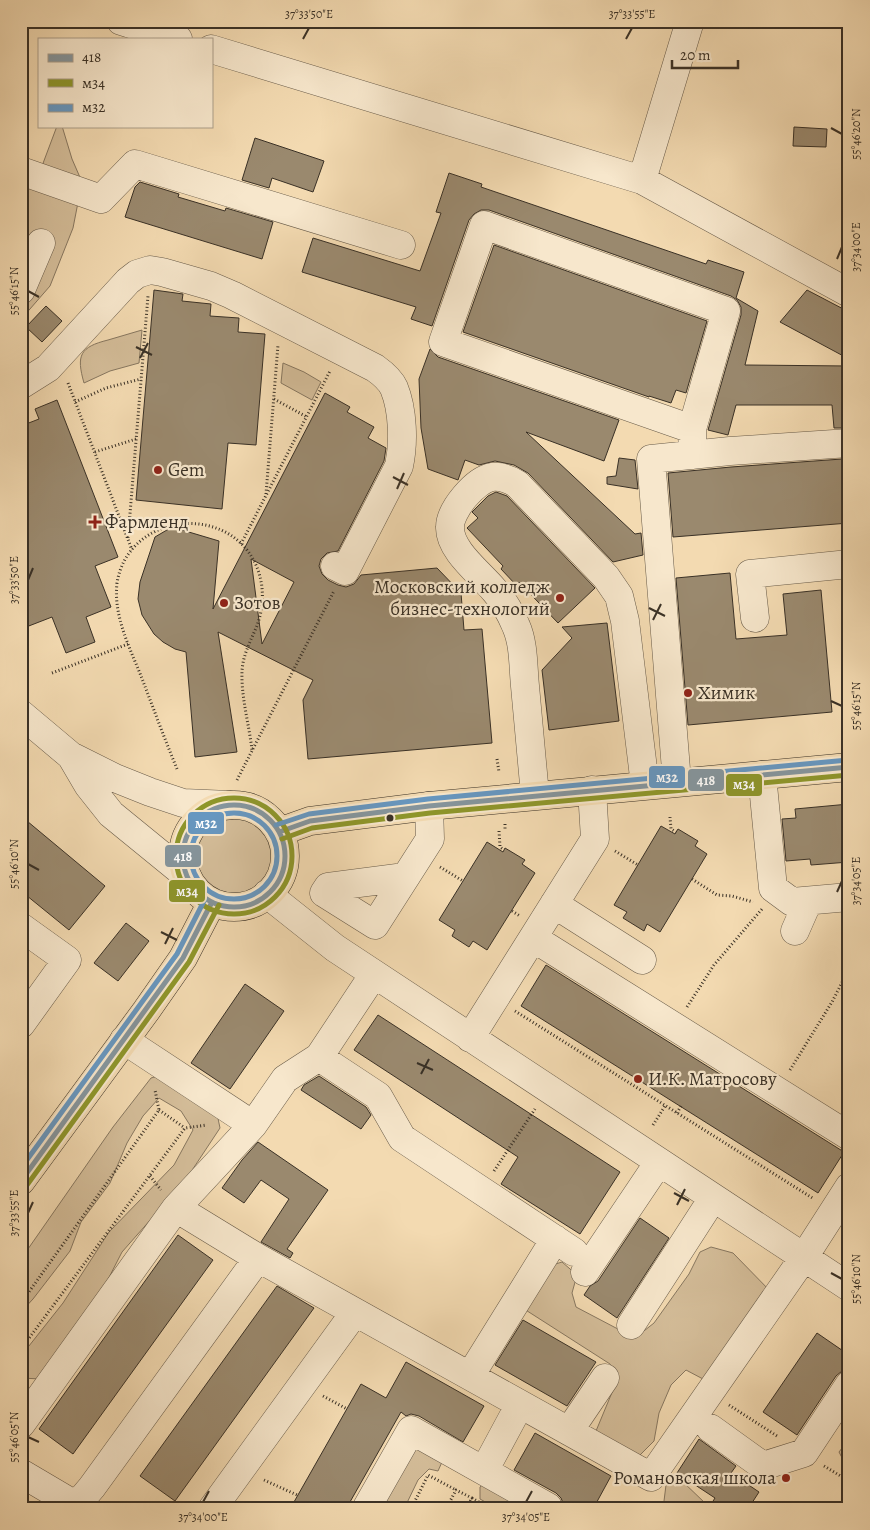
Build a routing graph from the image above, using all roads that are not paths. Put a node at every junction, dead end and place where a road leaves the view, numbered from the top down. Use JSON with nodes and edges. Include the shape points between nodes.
{"nodes":[{"id":1,"x":121,"y":21,"type":"edge"},
{"id":2,"x":690,"y":21,"type":"edge"},
{"id":3,"x":175,"y":38,"type":"edge"},
{"id":4,"x":212,"y":49,"type":"edge"},
{"id":5,"x":21,"y":171,"type":"edge"},
{"id":6,"x":642,"y":180,"type":"junction"},
{"id":7,"x":41,"y":243,"type":"dead end"},
{"id":8,"x":401,"y":245,"type":"dead end"},
{"id":9,"x":21,"y":290,"type":"edge"},
{"id":10,"x":849,"y":293,"type":"edge"},
{"id":11,"x":21,"y":385,"type":"edge"},
{"id":12,"x":692,"y":442,"type":"junction"},
{"id":13,"x":849,"y":443,"type":"edge"},
{"id":14,"x":849,"y":564,"type":"edge"},
{"id":15,"x":340,"y":568,"type":"road end"},
{"id":16,"x":755,"y":618,"type":"dead end"},
{"id":17,"x":21,"y":714,"type":"edge"},
{"id":18,"x":70,"y":756,"type":"junction"},
{"id":19,"x":849,"y":767,"type":"edge"},
{"id":20,"x":762,"y":775,"type":"junction"},
{"id":21,"x":677,"y":782,"type":"junction"},
{"id":22,"x":645,"y":785,"type":"junction"},
{"id":23,"x":592,"y":790,"type":"junction"},
{"id":24,"x":233,"y":792,"type":"junction"},
{"id":25,"x":535,"y":795,"type":"junction"},
{"id":26,"x":429,"y":806,"type":"junction"},
{"id":27,"x":279,"y":832,"type":"junction"},
{"id":28,"x":187,"y":876,"type":"junction"},
{"id":29,"x":405,"y":878,"type":"dead end"},
{"id":30,"x":267,"y":894,"type":"junction"},
{"id":31,"x":849,"y":897,"type":"edge"},
{"id":32,"x":805,"y":901,"type":"junction"},
{"id":33,"x":212,"y":902,"type":"junction"},
{"id":34,"x":554,"y":904,"type":"junction"},
{"id":35,"x":21,"y":927,"type":"edge"},
{"id":36,"x":795,"y":930,"type":"dead end"},
{"id":37,"x":534,"y":938,"type":"junction"},
{"id":38,"x":642,"y":960,"type":"dead end"},
{"id":39,"x":374,"y":974,"type":"junction"},
{"id":40,"x":21,"y":1024,"type":"edge"},
{"id":41,"x":470,"y":1038,"type":"junction"},
{"id":42,"x":124,"y":1040,"type":"junction"},
{"id":43,"x":319,"y":1057,"type":"junction"},
{"id":44,"x":249,"y":1122,"type":"junction"},
{"id":45,"x":849,"y":1136,"type":"edge"},
{"id":46,"x":659,"y":1162,"type":"junction"},
{"id":47,"x":21,"y":1181,"type":"edge"},
{"id":48,"x":849,"y":1187,"type":"edge"},
{"id":49,"x":713,"y":1198,"type":"junction"},
{"id":50,"x":176,"y":1208,"type":"junction"},
{"id":51,"x":572,"y":1254,"type":"junction"},
{"id":52,"x":804,"y":1257,"type":"junction"},
{"id":53,"x":258,"y":1258,"type":"junction"},
{"id":54,"x":849,"y":1287,"type":"edge"},
{"id":55,"x":356,"y":1312,"type":"junction"},
{"id":56,"x":631,"y":1325,"type":"dead end"},
{"id":57,"x":470,"y":1376,"type":"junction"},
{"id":58,"x":605,"y":1378,"type":"dead end"},
{"id":59,"x":849,"y":1385,"type":"edge"},
{"id":60,"x":520,"y":1404,"type":"junction"},
{"id":61,"x":21,"y":1424,"type":"edge"},
{"id":62,"x":710,"y":1428,"type":"dead end"},
{"id":63,"x":568,"y":1431,"type":"junction"},
{"id":64,"x":484,"y":1471,"type":"junction"},
{"id":65,"x":21,"y":1473,"type":"edge"},
{"id":66,"x":79,"y":1507,"type":"edge"},
{"id":67,"x":212,"y":1509,"type":"edge"},
{"id":68,"x":366,"y":1509,"type":"edge"},
{"id":69,"x":547,"y":1509,"type":"edge"}],
"edges":[{"from":1,"to":3,"type":"street"},
{"from":2,"to":6,"type":"street"},
{"from":4,"to":6,"type":"street"},
{"from":5,"to":8,"type":"street","via":[[101,199],[135,164]]},
{"from":6,"to":10,"type":"street"},
{"from":7,"to":9,"type":"street"},
{"from":11,"to":15,"type":"street","via":[[42,373],[128,280],[150,270],[219,289],[375,368],[389,380],[398,402],[402,443],[399,466]]},
{"from":12,"to":12,"type":"street","via":[[443,342],[484,226],[726,310]]},
{"from":12,"to":13,"type":"street"},
{"from":12,"to":21,"type":"street","via":[[651,459]]},
{"from":14,"to":16,"type":"street","via":[[750,574]]},
{"from":17,"to":18,"type":"street"},
{"from":18,"to":24,"type":"street","via":[[115,778],[183,803]]},
{"from":18,"to":28,"type":"street","via":[[111,814]]},
{"from":19,"to":20,"type":"main road"},
{"from":20,"to":21,"type":"main road"},
{"from":20,"to":32,"type":"street","via":[[773,888],[792,902]]},
{"from":21,"to":22,"type":"main road"},
{"from":22,"to":23,"type":"main road"},
{"from":22,"to":25,"type":"street","via":[[625,621],[619,596],[606,577],[516,484],[509,479],[490,478],[459,503],[450,526],[452,540],[459,552],[496,592],[517,627]]},
{"from":23,"to":25,"type":"main road"},
{"from":23,"to":34,"type":"street","via":[[595,839]]},
{"from":24,"to":27,"type":"main road","via":[[242,805],[264,814]]},
{"from":24,"to":28,"type":"main road","via":[[194,823],[186,835],[183,863]]},
{"from":25,"to":26,"type":"main road"},
{"from":26,"to":27,"type":"main road","via":[[310,821]]},
{"from":26,"to":29,"type":"street","via":[[430,839]]},
{"from":27,"to":30,"type":"main road","via":[[284,865],[278,881]]},
{"from":28,"to":33,"type":"main road","via":[[201,895]]},
{"from":30,"to":33,"type":"main road","via":[[258,901],[235,907]]},
{"from":30,"to":39,"type":"street","via":[[334,948]]},
{"from":31,"to":32,"type":"street"},
{"from":32,"to":36,"type":"street","via":[[806,906]]},
{"from":33,"to":42,"type":"main road","via":[[183,958]]},
{"from":34,"to":37,"type":"street"},
{"from":34,"to":38,"type":"street"},
{"from":35,"to":40,"type":"street","via":[[67,960]]},
{"from":37,"to":41,"type":"street"},
{"from":37,"to":45,"type":"street"},
{"from":39,"to":41,"type":"street"},
{"from":39,"to":43,"type":"street"},
{"from":41,"to":46,"type":"street"},
{"from":42,"to":44,"type":"street"},
{"from":42,"to":47,"type":"main road"},
{"from":43,"to":44,"type":"street","via":[[285,1079]]},
{"from":43,"to":51,"type":"street","via":[[378,1096],[402,1138]]},
{"from":44,"to":50,"type":"street"},
{"from":46,"to":49,"type":"street"},
{"from":46,"to":51,"type":"street"},
{"from":48,"to":52,"type":"street"},
{"from":49,"to":52,"type":"street"},
{"from":49,"to":56,"type":"street"},
{"from":50,"to":53,"type":"street"},
{"from":50,"to":61,"type":"street"},
{"from":51,"to":57,"type":"street"},
{"from":52,"to":54,"type":"street"},
{"from":52,"to":63,"type":"street","via":[[651,1478]]},
{"from":53,"to":55,"type":"street"},
{"from":53,"to":66,"type":"street"},
{"from":55,"to":57,"type":"street"},
{"from":55,"to":67,"type":"street"},
{"from":57,"to":60,"type":"street"},
{"from":58,"to":63,"type":"street"},
{"from":59,"to":62,"type":"street","via":[[804,1452],[763,1466]]},
{"from":60,"to":63,"type":"street"},
{"from":60,"to":64,"type":"street"},
{"from":64,"to":68,"type":"street","via":[[411,1430]]},
{"from":64,"to":69,"type":"street"},
{"from":65,"to":66,"type":"street"}]}
